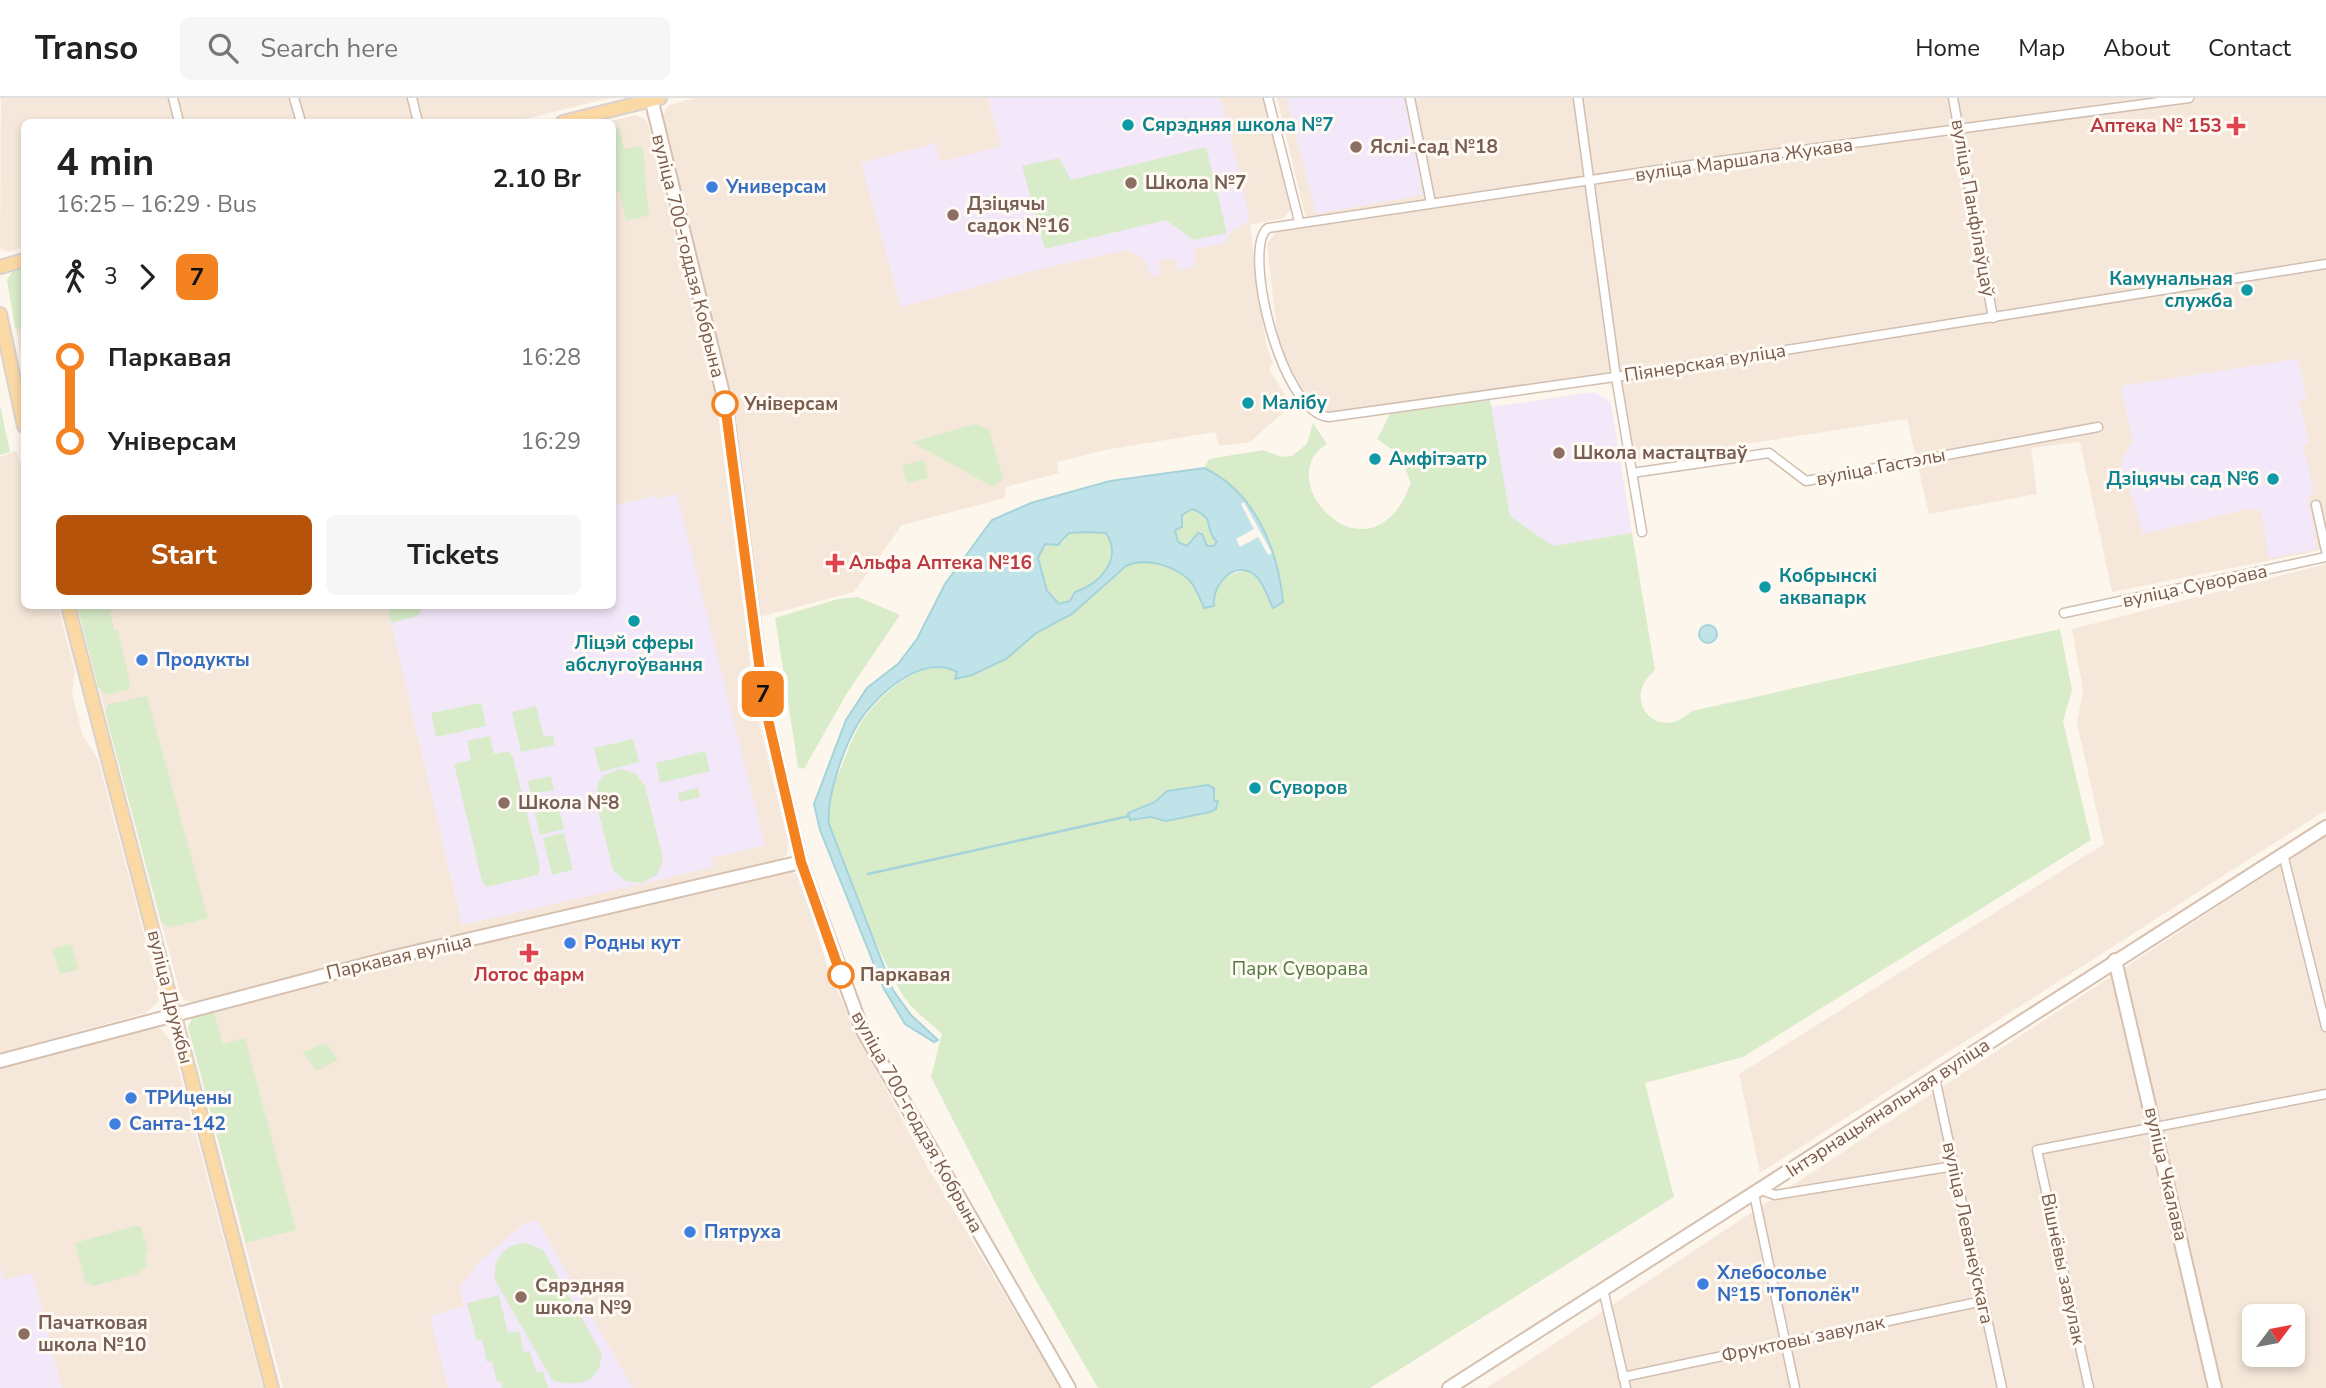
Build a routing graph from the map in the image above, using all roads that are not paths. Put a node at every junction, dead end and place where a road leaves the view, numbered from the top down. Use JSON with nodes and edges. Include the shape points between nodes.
{"nodes":[{"id":1,"x":173,"y":98,"type":"edge"},
{"id":2,"x":294,"y":98,"type":"edge"},
{"id":3,"x":412,"y":98,"type":"edge"},
{"id":4,"x":1268,"y":98,"type":"edge"},
{"id":5,"x":1410,"y":98,"type":"edge"},
{"id":6,"x":1578,"y":98,"type":"edge"},
{"id":7,"x":1953,"y":98,"type":"edge"},
{"id":8,"x":2189,"y":98,"type":"edge"},
{"id":9,"x":654,"y":99,"type":"edge"},
{"id":10,"x":2120,"y":102,"type":"edge"},
{"id":11,"x":178,"y":119,"type":"edge"},
{"id":12,"x":300,"y":119,"type":"edge"},
{"id":13,"x":417,"y":119,"type":"edge"},
{"id":14,"x":575,"y":119,"type":"edge"},
{"id":15,"x":1959,"y":130,"type":"junction"},
{"id":16,"x":1591,"y":181,"type":"junction"},
{"id":17,"x":1431,"y":203,"type":"junction"},
{"id":18,"x":1299,"y":221,"type":"junction"},
{"id":19,"x":21,"y":261,"type":"edge"},
{"id":20,"x":2326,"y":264,"type":"edge"},
{"id":21,"x":0,"y":267,"type":"edge"},
{"id":22,"x":0,"y":314,"type":"edge"},
{"id":23,"x":1993,"y":318,"type":"junction"},
{"id":24,"x":1616,"y":377,"type":"junction"},
{"id":25,"x":21,"y":412,"type":"edge"},
{"id":26,"x":2098,"y":427,"type":"dead end"},
{"id":27,"x":1632,"y":472,"type":"junction"},
{"id":28,"x":2316,"y":505,"type":"dead end"},
{"id":29,"x":1642,"y":532,"type":"dead end"},
{"id":30,"x":2326,"y":551,"type":"edge"},
{"id":31,"x":2326,"y":557,"type":"edge"},
{"id":32,"x":69,"y":609,"type":"edge"},
{"id":33,"x":2064,"y":613,"type":"dead end"},
{"id":34,"x":2326,"y":827,"type":"edge"},
{"id":35,"x":2283,"y":854,"type":"junction"},
{"id":36,"x":801,"y":862,"type":"junction"},
{"id":37,"x":2115,"y":960,"type":"junction"},
{"id":38,"x":174,"y":1013,"type":"junction"},
{"id":39,"x":2326,"y":1027,"type":"edge"},
{"id":40,"x":0,"y":1061,"type":"edge"},
{"id":41,"x":1935,"y":1078,"type":"junction"},
{"id":42,"x":2326,"y":1094,"type":"edge"},
{"id":43,"x":2156,"y":1127,"type":"junction"},
{"id":44,"x":1954,"y":1166,"type":"junction"},
{"id":45,"x":1757,"y":1192,"type":"junction"},
{"id":46,"x":1603,"y":1289,"type":"junction"},
{"id":47,"x":1983,"y":1301,"type":"junction"},
{"id":48,"x":1785,"y":1344,"type":"junction"},
{"id":49,"x":1623,"y":1377,"type":"junction"},
{"id":50,"x":272,"y":1388,"type":"edge"},
{"id":51,"x":1069,"y":1388,"type":"edge"},
{"id":52,"x":1449,"y":1388,"type":"edge"},
{"id":53,"x":1626,"y":1388,"type":"edge"},
{"id":54,"x":1795,"y":1388,"type":"edge"},
{"id":55,"x":2002,"y":1388,"type":"edge"},
{"id":56,"x":2089,"y":1388,"type":"edge"},
{"id":57,"x":2215,"y":1388,"type":"edge"}],
"edges":[{"from":1,"to":11,"type":"street"},
{"from":2,"to":12,"type":"street"},
{"from":3,"to":13,"type":"street"},
{"from":4,"to":18,"type":"street"},
{"from":5,"to":17,"type":"street"},
{"from":6,"to":16,"type":"street"},
{"from":7,"to":15,"type":"street","name":"вуліца Панфілаўцаў"},
{"from":8,"to":10,"type":"street","name":"вуліца Маршала Жукава"},
{"from":9,"to":14,"type":"main road"},
{"from":9,"to":36,"type":"street","name":"вуліца 700-годдзя Кобрына","via":[[726,406],[764,702]]},
{"from":10,"to":15,"type":"street","name":"вуліца Маршала Жукава"},
{"from":15,"to":16,"type":"street","name":"вуліца Маршала Жукава"},
{"from":15,"to":23,"type":"street","name":"вуліца Панфілаўцаў"},
{"from":16,"to":17,"type":"street","name":"вуліца Маршала Жукава"},
{"from":16,"to":24,"type":"street"},
{"from":17,"to":18,"type":"street","name":"вуліца Маршала Жукава"},
{"from":18,"to":24,"type":"street","name":"Піянерская вуліца","via":[[1262,232],[1258,258],[1276,356],[1303,401],[1321,416]]},
{"from":19,"to":21,"type":"main road"},
{"from":20,"to":23,"type":"street","name":"Піянерская вуліца"},
{"from":22,"to":25,"type":"main road"},
{"from":23,"to":24,"type":"street","name":"Піянерская вуліца"},
{"from":24,"to":27,"type":"street"},
{"from":26,"to":27,"type":"street","name":"вуліца Гастэлы","via":[[1806,481],[1769,453]]},
{"from":27,"to":29,"type":"street"},
{"from":28,"to":30,"type":"street"},
{"from":31,"to":33,"type":"street","name":"вуліца Суворава"},
{"from":32,"to":38,"type":"main road","name":"вуліца Дружбы"},
{"from":34,"to":35,"type":"street","name":"Інтэрнацыянальная вуліца"},
{"from":35,"to":37,"type":"street","name":"Інтэрнацыянальная вуліца"},
{"from":35,"to":39,"type":"street"},
{"from":36,"to":38,"type":"street","name":"Паркавая вуліца"},
{"from":36,"to":51,"type":"street","name":"вуліца 700-годдзя Кобрына","via":[[862,1029]]},
{"from":37,"to":41,"type":"street","name":"Інтэрнацыянальная вуліца"},
{"from":37,"to":43,"type":"street","name":"вуліца Чкалава"},
{"from":38,"to":40,"type":"street","name":"Паркавая вуліца"},
{"from":38,"to":50,"type":"main road","name":"вуліца Дружбы"},
{"from":41,"to":44,"type":"street","name":"вуліца Леванеўскага"},
{"from":41,"to":45,"type":"street","name":"Інтэрнацыянальная вуліца"},
{"from":42,"to":43,"type":"street"},
{"from":43,"to":56,"type":"street","name":"Вішнёвы завулак","via":[[2037,1150]]},
{"from":43,"to":57,"type":"street","name":"вуліца Чкалава"},
{"from":44,"to":45,"type":"street","via":[[1775,1195]]},
{"from":44,"to":47,"type":"street","name":"вуліца Леванеўскага"},
{"from":45,"to":46,"type":"street","name":"Інтэрнацыянальная вуліца"},
{"from":45,"to":48,"type":"street"},
{"from":46,"to":49,"type":"street"},
{"from":46,"to":52,"type":"street","name":"Інтэрнацыянальная вуліца"},
{"from":47,"to":48,"type":"street","name":"Фруктовы завулак"},
{"from":47,"to":55,"type":"street","name":"вуліца Леванеўскага"},
{"from":48,"to":49,"type":"street","name":"Фруктовы завулак"},
{"from":48,"to":54,"type":"street"},
{"from":49,"to":53,"type":"street"}]}
